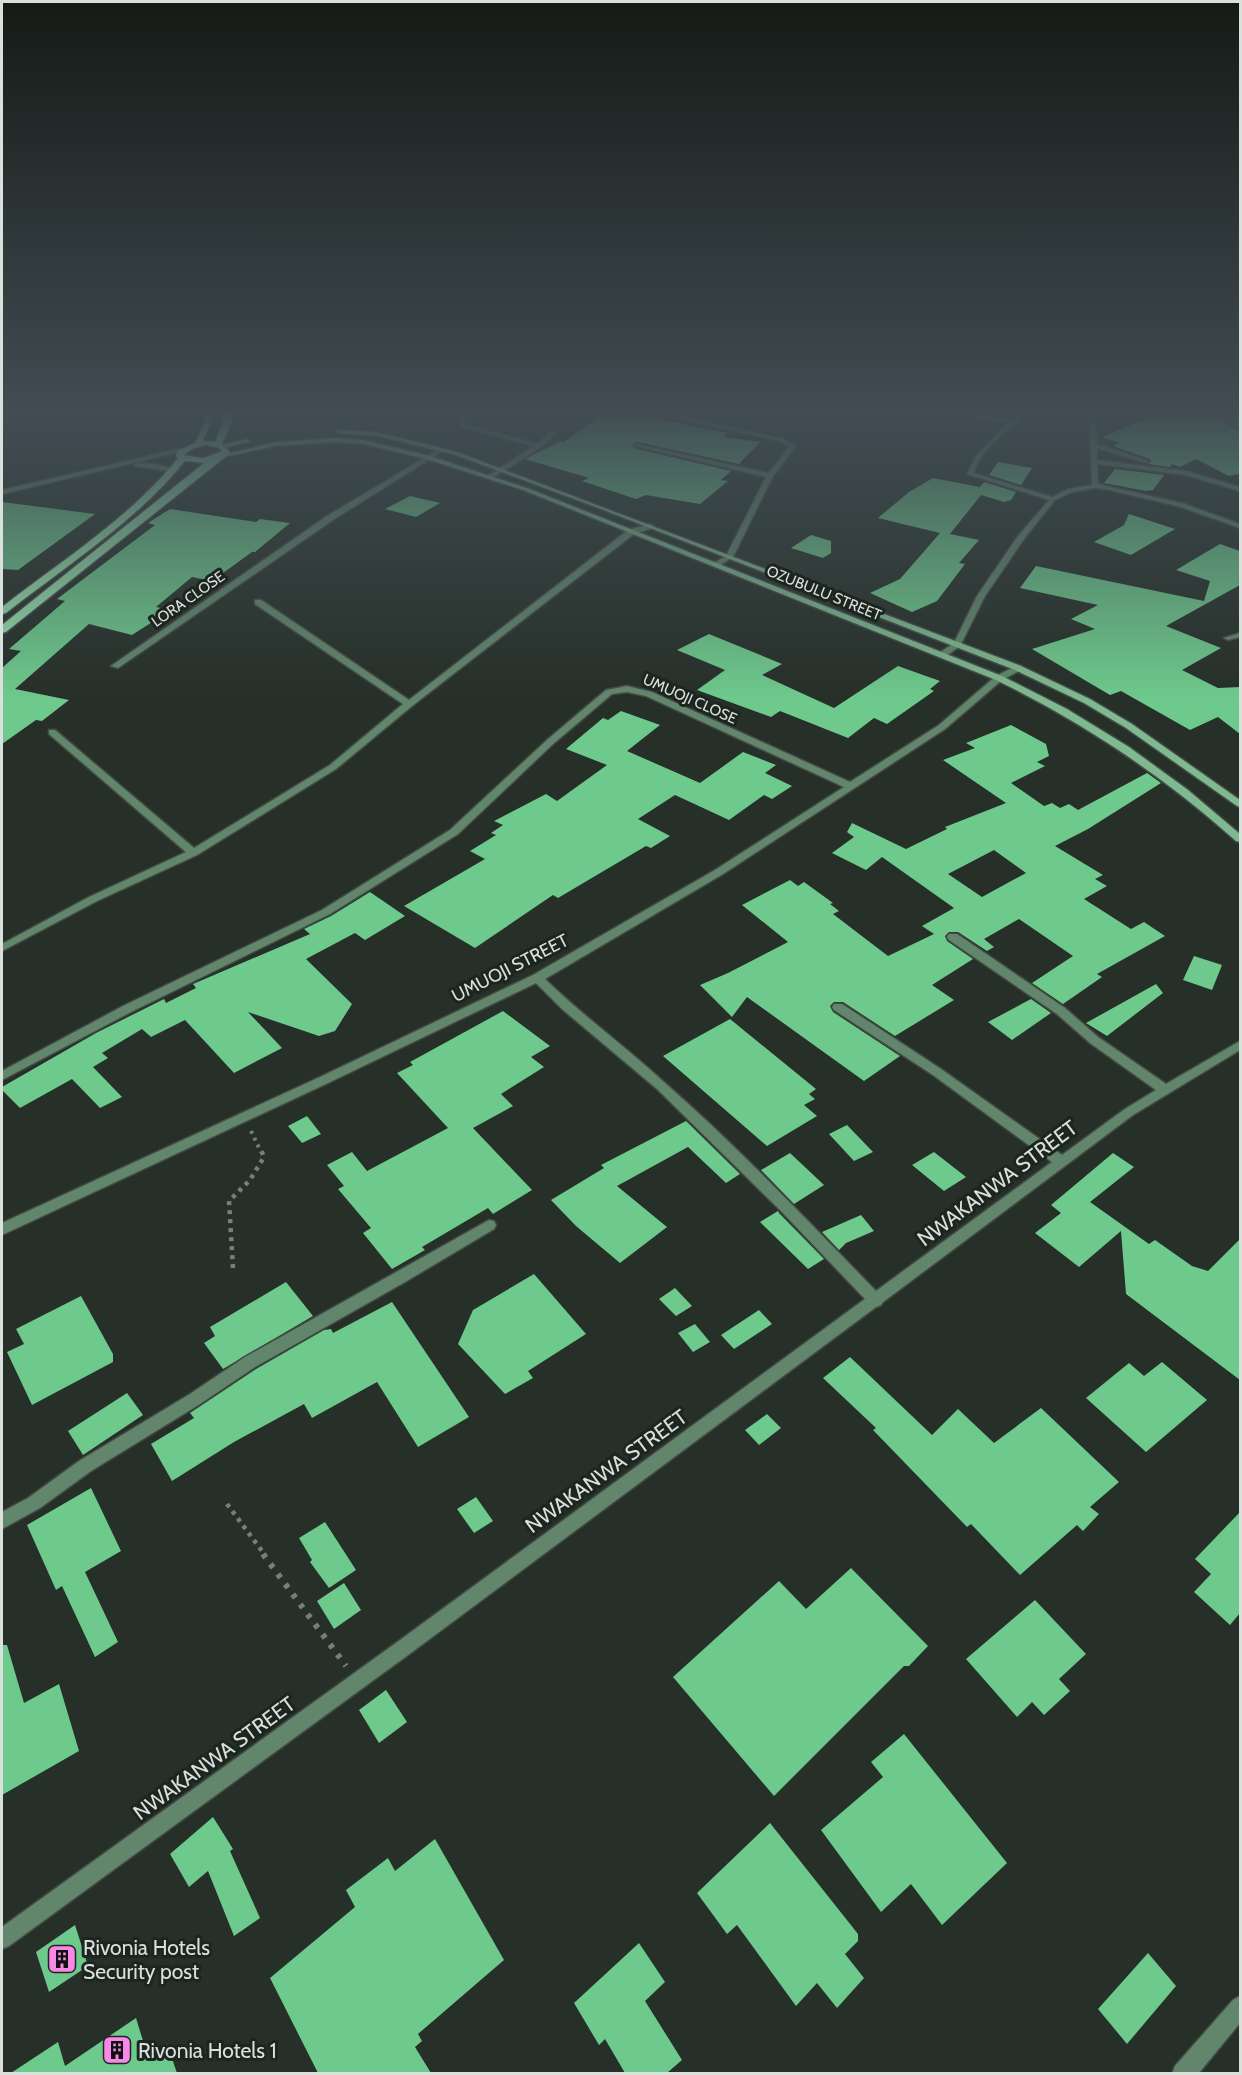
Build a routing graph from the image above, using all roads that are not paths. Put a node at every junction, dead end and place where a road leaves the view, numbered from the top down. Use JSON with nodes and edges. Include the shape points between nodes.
{"nodes":[{"id":1,"x":138,"y":506,"type":"edge"},
{"id":2,"x":157,"y":506,"type":"edge"},
{"id":3,"x":350,"y":506,"type":"edge"},
{"id":4,"x":564,"y":506,"type":"edge"},
{"id":5,"x":596,"y":506,"type":"edge"},
{"id":6,"x":756,"y":506,"type":"edge"},
{"id":7,"x":1047,"y":506,"type":"edge"},
{"id":8,"x":1185,"y":506,"type":"edge"},
{"id":9,"x":650,"y":526,"type":"junction"},
{"id":10,"x":1240,"y":526,"type":"edge"},
{"id":11,"x":631,"y":532,"type":"junction"},
{"id":12,"x":729,"y":557,"type":"junction"},
{"id":13,"x":716,"y":564,"type":"junction"},
{"id":14,"x":258,"y":602,"type":"dead end"},
{"id":15,"x":2,"y":611,"type":"edge"},
{"id":16,"x":2,"y":630,"type":"edge"},
{"id":17,"x":1240,"y":635,"type":"edge"},
{"id":18,"x":1228,"y":638,"type":"dead end"},
{"id":19,"x":957,"y":644,"type":"junction"},
{"id":20,"x":942,"y":655,"type":"junction"},
{"id":21,"x":116,"y":666,"type":"dead end"},
{"id":22,"x":1018,"y":668,"type":"junction"},
{"id":23,"x":999,"y":678,"type":"junction"},
{"id":24,"x":409,"y":704,"type":"junction"},
{"id":25,"x":52,"y":732,"type":"dead end"},
{"id":26,"x":850,"y":786,"type":"junction"},
{"id":27,"x":1240,"y":804,"type":"edge"},
{"id":28,"x":1240,"y":839,"type":"edge"},
{"id":29,"x":193,"y":853,"type":"junction"},
{"id":30,"x":953,"y":937,"type":"dead end"},
{"id":31,"x":2,"y":948,"type":"edge"},
{"id":32,"x":537,"y":978,"type":"junction"},
{"id":33,"x":838,"y":1007,"type":"dead end"},
{"id":34,"x":1240,"y":1045,"type":"edge"},
{"id":35,"x":2,"y":1076,"type":"edge"},
{"id":36,"x":1166,"y":1090,"type":"junction"},
{"id":37,"x":1062,"y":1161,"type":"junction"},
{"id":38,"x":489,"y":1225,"type":"dead end"},
{"id":39,"x":2,"y":1228,"type":"edge"},
{"id":40,"x":876,"y":1301,"type":"junction"},
{"id":41,"x":2,"y":1521,"type":"edge"},
{"id":42,"x":2,"y":1939,"type":"edge"},
{"id":43,"x":1240,"y":2007,"type":"edge"},
{"id":44,"x":1183,"y":2073,"type":"edge"}],
"edges":[{"from":1,"to":15,"type":"main road"},
{"from":2,"to":16,"type":"main road"},
{"from":3,"to":21,"type":"street","name":"LORA CLOSE"},
{"from":4,"to":11,"type":"main road","name":"OZUBULU STREET"},
{"from":5,"to":9,"type":"main road","name":"OZUBULU STREET"},
{"from":6,"to":12,"type":"street"},
{"from":7,"to":19,"type":"street","via":[[981,596]]},
{"from":8,"to":10,"type":"street"},
{"from":9,"to":11,"type":"street"},
{"from":9,"to":12,"type":"main road","name":"OZUBULU STREET"},
{"from":11,"to":13,"type":"main road","name":"OZUBULU STREET"},
{"from":11,"to":24,"type":"street"},
{"from":12,"to":13,"type":"street"},
{"from":12,"to":19,"type":"main road","name":"OZUBULU STREET"},
{"from":13,"to":20,"type":"main road","name":"OZUBULU STREET"},
{"from":14,"to":24,"type":"street"},
{"from":17,"to":18,"type":"street"},
{"from":19,"to":20,"type":"street"},
{"from":19,"to":22,"type":"main road","name":"OZUBULU STREET"},
{"from":20,"to":23,"type":"main road","name":"OZUBULU STREET"},
{"from":22,"to":23,"type":"street","name":"UMUOJI STREET"},
{"from":22,"to":27,"type":"main road","name":"OZUBULU STREET","via":[[1129,726]]},
{"from":23,"to":26,"type":"street","name":"UMUOJI STREET","via":[[942,727]]},
{"from":23,"to":28,"type":"main road","name":"OZUBULU STREET","via":[[1050,702],[1162,774]]},
{"from":24,"to":29,"type":"street","via":[[333,766]]},
{"from":25,"to":29,"type":"street"},
{"from":26,"to":32,"type":"street","name":"UMUOJI STREET","via":[[719,872]]},
{"from":26,"to":35,"type":"street","name":"UMUOJI CLOSE","via":[[649,694],[636,690],[609,692],[454,832],[326,912]]},
{"from":29,"to":31,"type":"street","via":[[93,899]]},
{"from":30,"to":36,"type":"street"},
{"from":32,"to":39,"type":"street","name":"UMUOJI STREET"},
{"from":32,"to":40,"type":"street","via":[[661,1086]]},
{"from":33,"to":37,"type":"street"},
{"from":34,"to":36,"type":"street","name":"NWAKANWA STREET"},
{"from":36,"to":37,"type":"street","name":"NWAKANWA STREET"},
{"from":37,"to":40,"type":"street","name":"NWAKANWA STREET"},
{"from":38,"to":41,"type":"street","via":[[250,1362]]},
{"from":40,"to":42,"type":"street","name":"NWAKANWA STREET"},
{"from":43,"to":44,"type":"street"}]}
